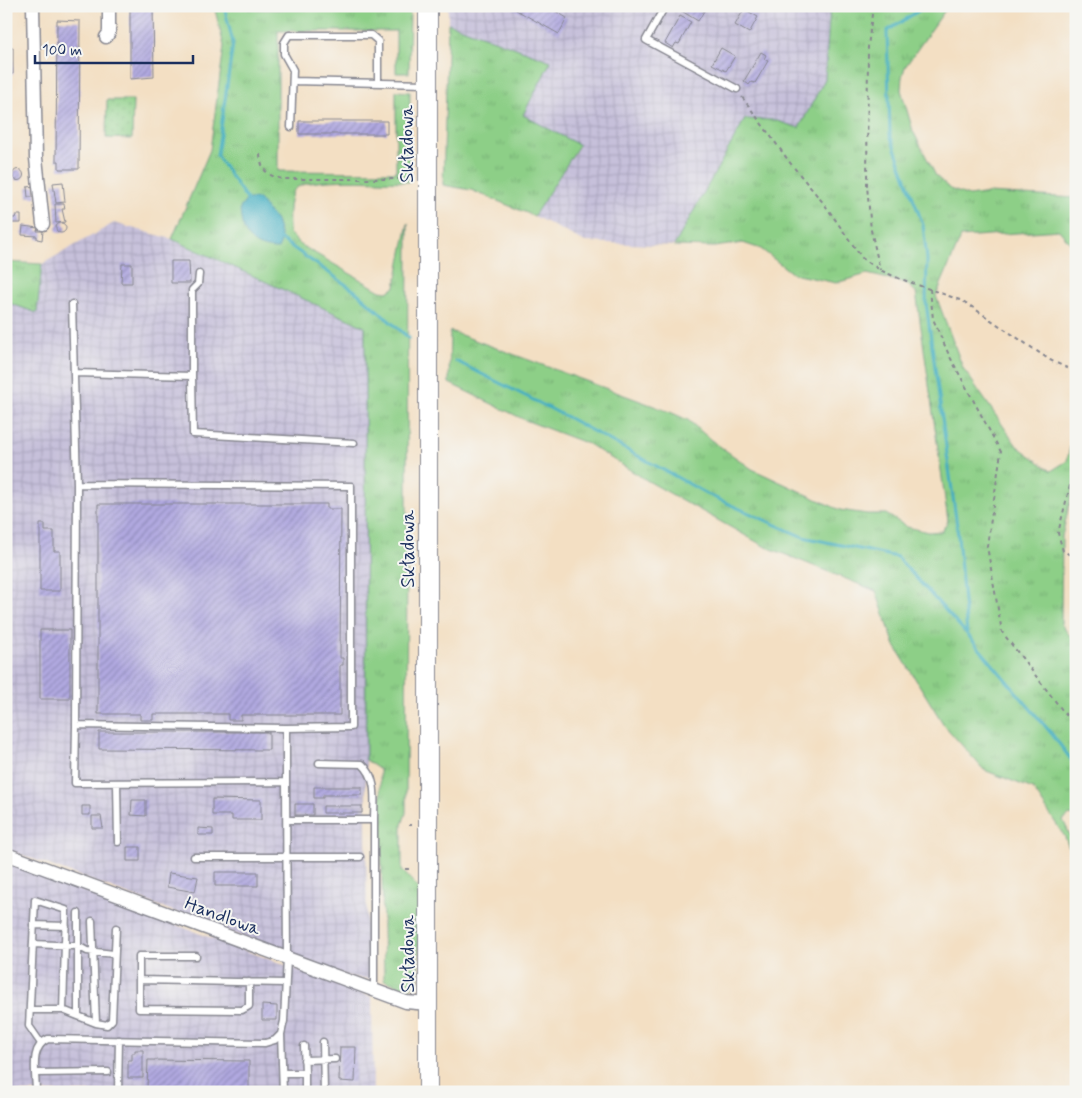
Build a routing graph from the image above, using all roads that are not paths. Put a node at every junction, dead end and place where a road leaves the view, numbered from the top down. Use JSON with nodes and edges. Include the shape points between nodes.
{"nodes":[{"id":1,"x":33,"y":6,"type":"edge"},
{"id":2,"x":109,"y":6,"type":"edge"},
{"id":3,"x":428,"y":6,"type":"edge"},
{"id":4,"x":665,"y":6,"type":"edge"},
{"id":5,"x":106,"y":37,"type":"dead end"},
{"id":6,"x":292,"y":81,"type":"junction"},
{"id":7,"x":378,"y":83,"type":"junction"},
{"id":8,"x":428,"y":84,"type":"junction"},
{"id":9,"x":736,"y":89,"type":"road end"},
{"id":10,"x":291,"y":127,"type":"dead end"},
{"id":11,"x":43,"y":224,"type":"dead end"},
{"id":12,"x":199,"y":274,"type":"dead end"},
{"id":13,"x":72,"y":304,"type":"dead end"},
{"id":14,"x":75,"y":373,"type":"junction"},
{"id":15,"x":192,"y":376,"type":"junction"},
{"id":16,"x":354,"y":443,"type":"dead end"},
{"id":17,"x":77,"y":484,"type":"junction"},
{"id":18,"x":76,"y":725,"type":"junction"},
{"id":19,"x":286,"y":728,"type":"junction"},
{"id":20,"x":319,"y":763,"type":"dead end"},
{"id":21,"x":286,"y":782,"type":"junction"},
{"id":22,"x":117,"y":783,"type":"junction"},
{"id":23,"x":287,"y":820,"type":"junction"},
{"id":24,"x":374,"y":820,"type":"junction"},
{"id":25,"x":118,"y":842,"type":"dead end"},
{"id":26,"x":9,"y":855,"type":"edge"},
{"id":27,"x":194,"y":857,"type":"dead end"},
{"id":28,"x":360,"y":857,"type":"dead end"},
{"id":29,"x":286,"y":858,"type":"junction"},
{"id":30,"x":6,"y":868,"type":"edge"},
{"id":31,"x":78,"y":913,"type":"dead end"},
{"id":32,"x":92,"y":921,"type":"dead end"},
{"id":33,"x":34,"y":924,"type":"junction"},
{"id":34,"x":66,"y":926,"type":"junction"},
{"id":35,"x":116,"y":928,"type":"dead end"},
{"id":36,"x":33,"y":944,"type":"junction"},
{"id":37,"x":65,"y":944,"type":"junction"},
{"id":38,"x":78,"y":946,"type":"junction"},
{"id":39,"x":94,"y":952,"type":"junction"},
{"id":40,"x":114,"y":954,"type":"junction"},
{"id":41,"x":196,"y":956,"type":"dead end"},
{"id":42,"x":287,"y":958,"type":"junction"},
{"id":43,"x":139,"y":980,"type":"junction"},
{"id":44,"x":249,"y":982,"type":"junction"},
{"id":45,"x":284,"y":983,"type":"junction"},
{"id":46,"x":374,"y":990,"type":"junction"},
{"id":47,"x":428,"y":1004,"type":"junction"},
{"id":48,"x":30,"y":1010,"type":"junction"},
{"id":49,"x":63,"y":1010,"type":"junction"},
{"id":50,"x":78,"y":1016,"type":"junction"},
{"id":51,"x":96,"y":1022,"type":"junction"},
{"id":52,"x":281,"y":1034,"type":"junction"},
{"id":53,"x":119,"y":1040,"type":"junction"},
{"id":54,"x":40,"y":1042,"type":"junction"},
{"id":55,"x":323,"y":1042,"type":"dead end"},
{"id":56,"x":304,"y":1046,"type":"dead end"},
{"id":57,"x":304,"y":1060,"type":"junction"},
{"id":58,"x":324,"y":1060,"type":"junction"},
{"id":59,"x":335,"y":1060,"type":"dead end"},
{"id":60,"x":108,"y":1072,"type":"dead end"},
{"id":61,"x":36,"y":1073,"type":"junction"},
{"id":62,"x":282,"y":1073,"type":"junction"},
{"id":63,"x":305,"y":1073,"type":"junction"},
{"id":64,"x":36,"y":1092,"type":"edge"},
{"id":65,"x":118,"y":1092,"type":"edge"},
{"id":66,"x":283,"y":1092,"type":"edge"},
{"id":67,"x":304,"y":1092,"type":"edge"},
{"id":68,"x":324,"y":1092,"type":"edge"},
{"id":69,"x":428,"y":1092,"type":"edge"}],
"edges":[{"from":1,"to":11,"type":"street","via":[[36,158]]},
{"from":2,"to":5,"type":"street","via":[[109,33]]},
{"from":3,"to":8,"type":"main road","name":"Składowa"},
{"from":4,"to":9,"type":"lane","via":[[646,40]]},
{"from":6,"to":7,"type":"lane"},
{"from":6,"to":7,"type":"lane","via":[[290,64],[284,54],[284,43],[289,35],[371,35],[378,41]]},
{"from":6,"to":10,"type":"lane"},
{"from":7,"to":8,"type":"lane"},
{"from":8,"to":47,"type":"main road","name":"Składowa"},
{"from":12,"to":15,"type":"lane","via":[[198,284],[192,290]]},
{"from":13,"to":14,"type":"lane"},
{"from":14,"to":15,"type":"lane"},
{"from":14,"to":17,"type":"lane"},
{"from":15,"to":16,"type":"lane","via":[[194,434]]},
{"from":17,"to":18,"type":"lane"},
{"from":17,"to":19,"type":"lane","via":[[352,486],[350,728]]},
{"from":18,"to":19,"type":"lane"},
{"from":18,"to":22,"type":"lane","via":[[75,783]]},
{"from":19,"to":21,"type":"lane"},
{"from":20,"to":24,"type":"lane","via":[[362,764],[369,770],[373,783]]},
{"from":21,"to":22,"type":"lane"},
{"from":21,"to":23,"type":"lane"},
{"from":22,"to":25,"type":"lane"},
{"from":23,"to":24,"type":"lane"},
{"from":23,"to":29,"type":"lane"},
{"from":24,"to":46,"type":"lane"},
{"from":26,"to":30,"type":"lane"},
{"from":26,"to":42,"type":"street","name":"Handlowa"},
{"from":27,"to":29,"type":"lane"},
{"from":28,"to":29,"type":"lane"},
{"from":29,"to":42,"type":"lane"},
{"from":31,"to":38,"type":"lane"},
{"from":32,"to":39,"type":"lane"},
{"from":33,"to":34,"type":"lane"},
{"from":33,"to":34,"type":"lane","via":[[34,900],[66,910]]},
{"from":33,"to":36,"type":"lane"},
{"from":34,"to":37,"type":"lane"},
{"from":35,"to":40,"type":"lane"},
{"from":36,"to":37,"type":"lane"},
{"from":36,"to":48,"type":"lane"},
{"from":37,"to":38,"type":"lane"},
{"from":37,"to":49,"type":"lane"},
{"from":38,"to":39,"type":"lane"},
{"from":38,"to":50,"type":"lane"},
{"from":39,"to":40,"type":"lane"},
{"from":39,"to":51,"type":"lane"},
{"from":40,"to":51,"type":"lane","via":[[112,1020],[106,1025]]},
{"from":41,"to":43,"type":"lane","via":[[139,956]]},
{"from":42,"to":45,"type":"lane"},
{"from":42,"to":46,"type":"street","name":"Handlowa"},
{"from":43,"to":44,"type":"lane"},
{"from":43,"to":44,"type":"lane","via":[[139,1010],[242,1010],[249,1006]]},
{"from":44,"to":45,"type":"lane"},
{"from":45,"to":52,"type":"lane"},
{"from":46,"to":47,"type":"street","name":"Handlowa","via":[[406,1002]]},
{"from":47,"to":69,"type":"main road","name":"Składowa"},
{"from":48,"to":49,"type":"lane"},
{"from":48,"to":54,"type":"lane","via":[[29,1026]]},
{"from":49,"to":50,"type":"lane"},
{"from":50,"to":51,"type":"lane"},
{"from":52,"to":53,"type":"lane","via":[[265,1043]]},
{"from":52,"to":62,"type":"lane"},
{"from":53,"to":54,"type":"lane"},
{"from":53,"to":65,"type":"lane"},
{"from":54,"to":61,"type":"lane","via":[[36,1048]]},
{"from":55,"to":58,"type":"lane"},
{"from":56,"to":57,"type":"lane"},
{"from":57,"to":58,"type":"lane"},
{"from":57,"to":63,"type":"lane"},
{"from":58,"to":59,"type":"lane"},
{"from":58,"to":68,"type":"lane"},
{"from":60,"to":61,"type":"lane"},
{"from":61,"to":64,"type":"lane"},
{"from":62,"to":63,"type":"lane"},
{"from":62,"to":66,"type":"lane"},
{"from":63,"to":67,"type":"lane"}]}
